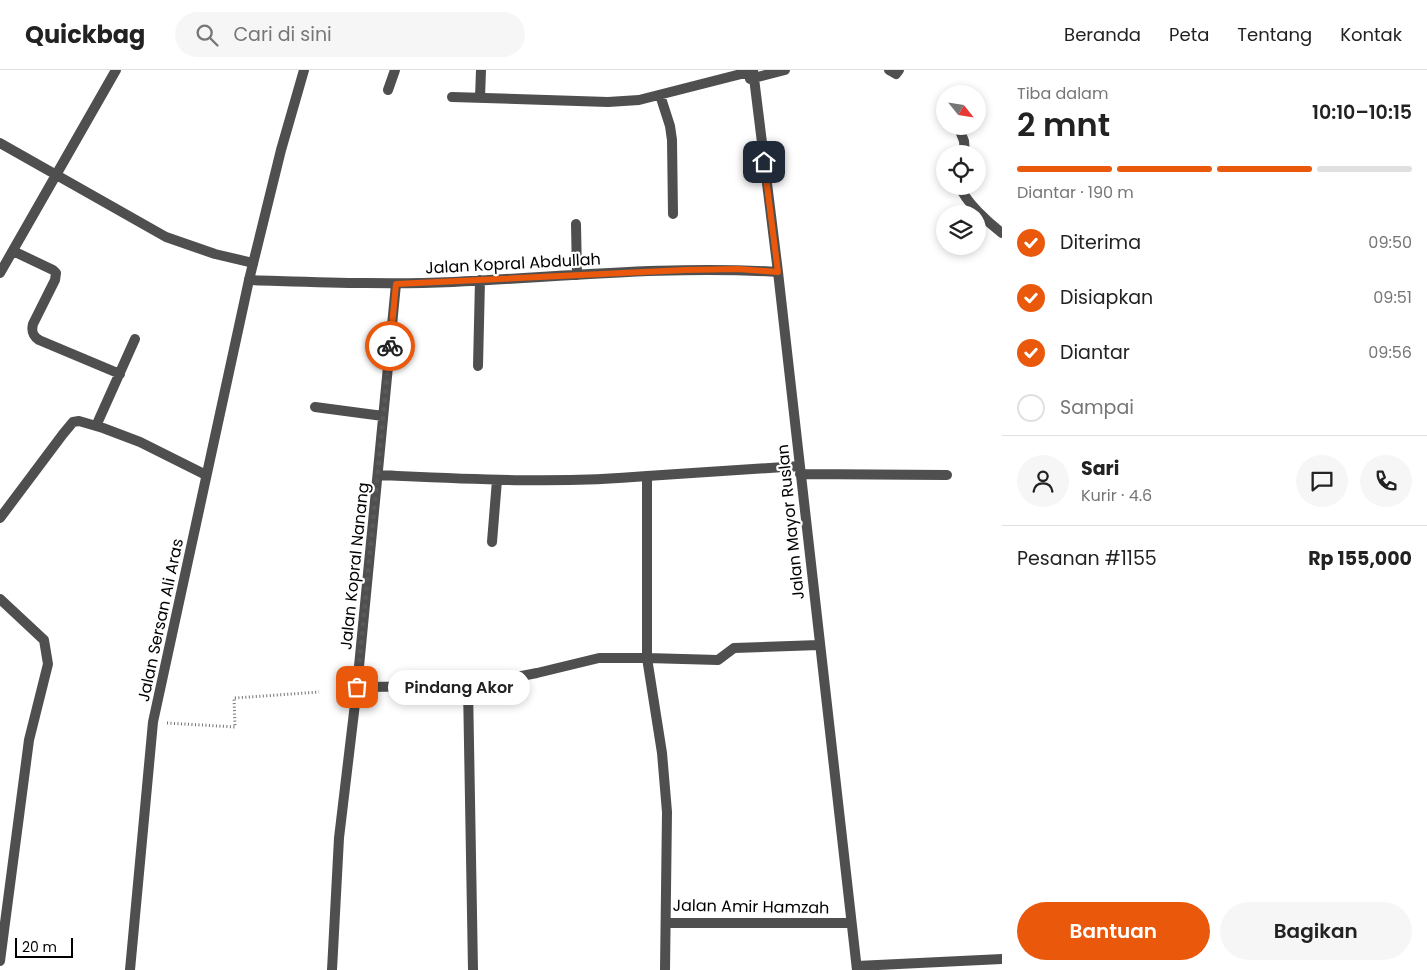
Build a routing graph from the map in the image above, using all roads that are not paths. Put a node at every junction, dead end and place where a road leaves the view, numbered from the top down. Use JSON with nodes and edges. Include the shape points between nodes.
{"nodes":[{"id":1,"x":116,"y":70,"type":"edge"},
{"id":2,"x":304,"y":70,"type":"edge"},
{"id":3,"x":395,"y":70,"type":"edge"},
{"id":4,"x":481,"y":70,"type":"edge"},
{"id":5,"x":785,"y":70,"type":"edge"},
{"id":6,"x":889,"y":70,"type":"edge"},
{"id":7,"x":898,"y":70,"type":"edge"},
{"id":8,"x":752,"y":73,"type":"edge"},
{"id":9,"x":388,"y":90,"type":"dead end"},
{"id":10,"x":660,"y":95,"type":"junction"},
{"id":11,"x":452,"y":97,"type":"dead end"},
{"id":12,"x":480,"y":98,"type":"junction"},
{"id":13,"x":0,"y":144,"type":"edge"},
{"id":14,"x":57,"y":175,"type":"junction"},
{"id":15,"x":964,"y":195,"type":"edge"},
{"id":16,"x":673,"y":214,"type":"dead end"},
{"id":17,"x":576,"y":224,"type":"dead end"},
{"id":18,"x":1002,"y":232,"type":"edge"},
{"id":19,"x":13,"y":252,"type":"junction"},
{"id":20,"x":253,"y":263,"type":"junction"},
{"id":21,"x":778,"y":272,"type":"junction"},
{"id":22,"x":0,"y":273,"type":"edge"},
{"id":23,"x":577,"y":275,"type":"junction"},
{"id":24,"x":249,"y":280,"type":"junction"},
{"id":25,"x":480,"y":280,"type":"junction"},
{"id":26,"x":396,"y":284,"type":"junction"},
{"id":27,"x":136,"y":339,"type":"dead end"},
{"id":28,"x":478,"y":366,"type":"dead end"},
{"id":29,"x":120,"y":374,"type":"junction"},
{"id":30,"x":314,"y":408,"type":"dead end"},
{"id":31,"x":383,"y":416,"type":"junction"},
{"id":32,"x":96,"y":426,"type":"junction"},
{"id":33,"x":800,"y":470,"type":"junction"},
{"id":34,"x":206,"y":475,"type":"junction"},
{"id":35,"x":947,"y":475,"type":"dead end"},
{"id":36,"x":378,"y":476,"type":"junction"},
{"id":37,"x":648,"y":476,"type":"junction"},
{"id":38,"x":497,"y":480,"type":"junction"},
{"id":39,"x":0,"y":518,"type":"edge"},
{"id":40,"x":492,"y":542,"type":"dead end"},
{"id":41,"x":0,"y":599,"type":"edge"},
{"id":42,"x":819,"y":645,"type":"junction"},
{"id":43,"x":647,"y":658,"type":"junction"},
{"id":44,"x":468,"y":686,"type":"junction"},
{"id":45,"x":357,"y":687,"type":"junction"},
{"id":46,"x":666,"y":922,"type":"junction"},
{"id":47,"x":851,"y":923,"type":"junction"},
{"id":48,"x":1002,"y":959,"type":"edge"},
{"id":49,"x":0,"y":962,"type":"edge"},
{"id":50,"x":857,"y":968,"type":"edge"},
{"id":51,"x":130,"y":970,"type":"edge"},
{"id":52,"x":332,"y":970,"type":"edge"},
{"id":53,"x":473,"y":970,"type":"edge"},
{"id":54,"x":665,"y":970,"type":"edge"}],
"edges":[{"from":1,"to":14,"type":"street"},
{"from":2,"to":20,"type":"street","name":"Jalan Sersan Ali Aras"},
{"from":3,"to":9,"type":"street"},
{"from":4,"to":12,"type":"street"},
{"from":5,"to":8,"type":"street"},
{"from":6,"to":7,"type":"street","via":[[896,74]]},
{"from":8,"to":10,"type":"street"},
{"from":8,"to":21,"type":"street","name":"Jalan Mayor Ruslan"},
{"from":10,"to":12,"type":"street","via":[[608,102]]},
{"from":10,"to":16,"type":"street","via":[[670,126]]},
{"from":11,"to":12,"type":"street"},
{"from":13,"to":14,"type":"street"},
{"from":14,"to":19,"type":"street"},
{"from":14,"to":20,"type":"street","via":[[166,237]]},
{"from":15,"to":18,"type":"street"},
{"from":17,"to":23,"type":"street"},
{"from":19,"to":22,"type":"street"},
{"from":19,"to":29,"type":"street","via":[[56,273],[56,280],[32,324],[34,337]]},
{"from":20,"to":24,"type":"street","name":"Jalan Sersan Ali Aras"},
{"from":21,"to":23,"type":"street","name":"Jalan Kopral Abdullah","via":[[738,269]]},
{"from":21,"to":33,"type":"street","name":"Jalan Mayor Ruslan"},
{"from":23,"to":25,"type":"street","name":"Jalan Kopral Abdullah"},
{"from":24,"to":26,"type":"street","name":"Jalan Kopral Abdullah"},
{"from":24,"to":34,"type":"street","name":"Jalan Sersan Ali Aras"},
{"from":25,"to":26,"type":"street","name":"Jalan Kopral Abdullah"},
{"from":25,"to":28,"type":"street"},
{"from":26,"to":31,"type":"street","name":"Jalan Kopral Nanang"},
{"from":27,"to":29,"type":"street"},
{"from":29,"to":32,"type":"street"},
{"from":30,"to":31,"type":"street"},
{"from":31,"to":36,"type":"street","name":"Jalan Kopral Nanang"},
{"from":32,"to":34,"type":"street","via":[[140,442]]},
{"from":32,"to":39,"type":"street","via":[[73,422]]},
{"from":33,"to":35,"type":"street"},
{"from":33,"to":37,"type":"street"},
{"from":33,"to":42,"type":"street","name":"Jalan Mayor Ruslan"},
{"from":34,"to":51,"type":"street","name":"Jalan Sersan Ali Aras","via":[[153,722]]},
{"from":36,"to":38,"type":"street"},
{"from":36,"to":45,"type":"street","name":"Jalan Kopral Nanang"},
{"from":37,"to":38,"type":"street","via":[[558,481]]},
{"from":37,"to":43,"type":"street","name":"Jalan Amir Hamzah"},
{"from":38,"to":40,"type":"street"},
{"from":41,"to":49,"type":"street","via":[[44,640],[48,664],[29,740]]},
{"from":42,"to":43,"type":"street","via":[[734,648],[718,660]]},
{"from":42,"to":47,"type":"street","name":"Jalan Mayor Ruslan"},
{"from":43,"to":44,"type":"street","via":[[598,658]]},
{"from":43,"to":46,"type":"street","name":"Jalan Amir Hamzah","via":[[668,812]]},
{"from":44,"to":45,"type":"street"},
{"from":44,"to":53,"type":"street"},
{"from":45,"to":52,"type":"street","name":"Jalan Kopral Nanang","via":[[339,838]]},
{"from":46,"to":47,"type":"street","name":"Jalan Amir Hamzah"},
{"from":46,"to":54,"type":"street"},
{"from":47,"to":50,"type":"street","name":"Jalan Mayor Ruslan"},
{"from":48,"to":50,"type":"street"}]}
